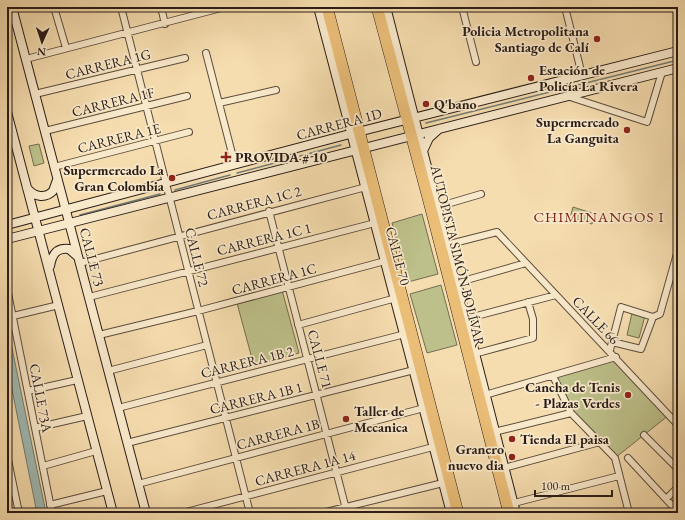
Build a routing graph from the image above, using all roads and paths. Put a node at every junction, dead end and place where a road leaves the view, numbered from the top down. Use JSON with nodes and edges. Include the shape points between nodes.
{"nodes":[{"id":1,"x":12,"y":7,"type":"edge"},
{"id":2,"x":54,"y":7,"type":"edge"},
{"id":3,"x":121,"y":7,"type":"edge"},
{"id":4,"x":161,"y":7,"type":"edge"},
{"id":5,"x":225,"y":7,"type":"edge"},
{"id":6,"x":318,"y":7,"type":"edge"},
{"id":7,"x":327,"y":7,"type":"edge"},
{"id":8,"x":378,"y":7,"type":"edge"},
{"id":9,"x":386,"y":7,"type":"edge"},
{"id":10,"x":462,"y":7,"type":"edge"},
{"id":11,"x":565,"y":7,"type":"edge"},
{"id":12,"x":165,"y":24,"type":"junction"},
{"id":13,"x":128,"y":33,"type":"junction"},
{"id":14,"x":66,"y":48,"type":"junction"},
{"id":15,"x":678,"y":51,"type":"edge"},
{"id":16,"x":206,"y":53,"type":"dead end"},
{"id":17,"x":186,"y":58,"type":"dead end"},
{"id":18,"x":26,"y":59,"type":"junction"},
{"id":19,"x":476,"y":62,"type":"dead end"},
{"id":20,"x":678,"y":68,"type":"edge"},
{"id":21,"x":137,"y":70,"type":"junction"},
{"id":22,"x":662,"y":72,"type":"junction"},
{"id":23,"x":582,"y":75,"type":"junction"},
{"id":24,"x":344,"y":88,"type":"junction"},
{"id":25,"x":276,"y":90,"type":"dead end"},
{"id":26,"x":585,"y":91,"type":"junction"},
{"id":27,"x":35,"y":94,"type":"junction"},
{"id":28,"x":405,"y":95,"type":"junction"},
{"id":29,"x":187,"y":96,"type":"dead end"},
{"id":30,"x":567,"y":96,"type":"junction"},
{"id":31,"x":582,"y":101,"type":"junction"},
{"id":32,"x":219,"y":104,"type":"junction"},
{"id":33,"x":146,"y":105,"type":"junction"},
{"id":34,"x":7,"y":112,"type":"edge"},
{"id":35,"x":411,"y":119,"type":"junction"},
{"id":36,"x":445,"y":127,"type":"junction"},
{"id":37,"x":45,"y":131,"type":"junction"},
{"id":38,"x":189,"y":132,"type":"dead end"},
{"id":39,"x":355,"y":133,"type":"junction"},
{"id":40,"x":415,"y":134,"type":"junction"},
{"id":41,"x":11,"y":140,"type":"edge"},
{"id":42,"x":155,"y":141,"type":"junction"},
{"id":43,"x":359,"y":149,"type":"junction"},
{"id":44,"x":423,"y":151,"type":"junction"},
{"id":45,"x":235,"y":165,"type":"junction"},
{"id":46,"x":54,"y":167,"type":"junction"},
{"id":47,"x":57,"y":179,"type":"junction"},
{"id":48,"x":166,"y":183,"type":"junction"},
{"id":49,"x":27,"y":187,"type":"junction"},
{"id":50,"x":366,"y":187,"type":"junction"},
{"id":51,"x":481,"y":194,"type":"dead end"},
{"id":52,"x":170,"y":198,"type":"junction"},
{"id":53,"x":437,"y":207,"type":"junction"},
{"id":54,"x":66,"y":209,"type":"junction"},
{"id":55,"x":269,"y":212,"type":"junction"},
{"id":56,"x":36,"y":217,"type":"junction"},
{"id":57,"x":69,"y":223,"type":"junction"},
{"id":58,"x":375,"y":223,"type":"junction"},
{"id":59,"x":7,"y":225,"type":"edge"},
{"id":60,"x":40,"y":231,"type":"junction"},
{"id":61,"x":179,"y":236,"type":"junction"},
{"id":62,"x":7,"y":239,"type":"edge"},
{"id":63,"x":443,"y":246,"type":"junction"},
{"id":64,"x":278,"y":247,"type":"junction"},
{"id":65,"x":678,"y":250,"type":"edge"},
{"id":66,"x":389,"y":260,"type":"junction"},
{"id":67,"x":79,"y":261,"type":"junction"},
{"id":68,"x":526,"y":263,"type":"junction"},
{"id":69,"x":49,"y":267,"type":"junction"},
{"id":70,"x":188,"y":271,"type":"junction"},
{"id":71,"x":456,"y":283,"type":"junction"},
{"id":72,"x":7,"y":288,"type":"edge"},
{"id":73,"x":288,"y":288,"type":"junction"},
{"id":74,"x":556,"y":295,"type":"junction"},
{"id":75,"x":89,"y":297,"type":"junction"},
{"id":76,"x":396,"y":298,"type":"junction"},
{"id":77,"x":528,"y":302,"type":"junction"},
{"id":78,"x":59,"y":305,"type":"junction"},
{"id":79,"x":198,"y":311,"type":"junction"},
{"id":80,"x":13,"y":316,"type":"junction"},
{"id":81,"x":653,"y":317,"type":"junction"},
{"id":82,"x":465,"y":319,"type":"junction"},
{"id":83,"x":298,"y":325,"type":"junction"},
{"id":84,"x":405,"y":334,"type":"junction"},
{"id":85,"x":99,"y":335,"type":"junction"},
{"id":86,"x":612,"y":342,"type":"junction"},
{"id":87,"x":207,"y":345,"type":"junction"},
{"id":88,"x":610,"y":350,"type":"junction"},
{"id":89,"x":474,"y":354,"type":"junction"},
{"id":90,"x":616,"y":357,"type":"junction"},
{"id":91,"x":307,"y":359,"type":"junction"},
{"id":92,"x":414,"y":370,"type":"junction"},
{"id":93,"x":108,"y":371,"type":"junction"},
{"id":94,"x":553,"y":376,"type":"junction"},
{"id":95,"x":77,"y":380,"type":"junction"},
{"id":96,"x":216,"y":382,"type":"junction"},
{"id":97,"x":28,"y":391,"type":"junction"},
{"id":98,"x":317,"y":395,"type":"junction"},
{"id":99,"x":485,"y":395,"type":"junction"},
{"id":100,"x":118,"y":408,"type":"junction"},
{"id":101,"x":424,"y":408,"type":"junction"},
{"id":102,"x":571,"y":413,"type":"junction"},
{"id":103,"x":87,"y":416,"type":"junction"},
{"id":104,"x":225,"y":418,"type":"junction"},
{"id":105,"x":678,"y":425,"type":"edge"},
{"id":106,"x":35,"y":428,"type":"junction"},
{"id":107,"x":494,"y":432,"type":"junction"},
{"id":108,"x":327,"y":434,"type":"junction"},
{"id":109,"x":644,"y":435,"type":"dead end"},
{"id":110,"x":600,"y":442,"type":"junction"},
{"id":111,"x":128,"y":443,"type":"junction"},
{"id":112,"x":433,"y":447,"type":"junction"},
{"id":113,"x":96,"y":451,"type":"junction"},
{"id":114,"x":7,"y":455,"type":"edge"},
{"id":115,"x":236,"y":458,"type":"junction"},
{"id":116,"x":628,"y":458,"type":"dead end"},
{"id":117,"x":43,"y":466,"type":"junction"},
{"id":118,"x":504,"y":468,"type":"junction"},
{"id":119,"x":678,"y":469,"type":"edge"},
{"id":120,"x":337,"y":472,"type":"junction"},
{"id":121,"x":619,"y":476,"type":"junction"},
{"id":122,"x":9,"y":479,"type":"edge"},
{"id":123,"x":443,"y":483,"type":"junction"},
{"id":124,"x":138,"y":484,"type":"junction"},
{"id":125,"x":678,"y":487,"type":"edge"},
{"id":126,"x":107,"y":491,"type":"junction"},
{"id":127,"x":246,"y":496,"type":"junction"},
{"id":128,"x":666,"y":499,"type":"junction"},
{"id":129,"x":50,"y":505,"type":"junction"},
{"id":130,"x":511,"y":508,"type":"edge"},
{"id":131,"x":346,"y":510,"type":"edge"},
{"id":132,"x":630,"y":512,"type":"edge"},
{"id":133,"x":678,"y":512,"type":"edge"},
{"id":134,"x":19,"y":513,"type":"edge"},
{"id":135,"x":52,"y":513,"type":"edge"},
{"id":136,"x":113,"y":513,"type":"edge"},
{"id":137,"x":146,"y":513,"type":"edge"},
{"id":138,"x":182,"y":513,"type":"edge"},
{"id":139,"x":250,"y":513,"type":"edge"},
{"id":140,"x":322,"y":513,"type":"edge"},
{"id":141,"x":451,"y":513,"type":"edge"},
{"id":142,"x":458,"y":513,"type":"edge"},
{"id":143,"x":516,"y":513,"type":"edge"},
{"id":144,"x":622,"y":513,"type":"edge"}],
"edges":[{"from":1,"to":18,"type":"street","name":"CALLE 73"},
{"from":2,"to":14,"type":"street"},
{"from":3,"to":13,"type":"street","name":"CALLE 72"},
{"from":4,"to":12,"type":"street"},
{"from":5,"to":12,"type":"street"},
{"from":6,"to":24,"type":"street"},
{"from":7,"to":24,"type":"highway"},
{"from":8,"to":28,"type":"highway","name":"AUTOPISTA SIMÓN BOLÍVAR"},
{"from":9,"to":28,"type":"street"},
{"from":10,"to":19,"type":"street"},
{"from":11,"to":23,"type":"street"},
{"from":12,"to":13,"type":"street"},
{"from":13,"to":14,"type":"street"},
{"from":13,"to":21,"type":"street","name":"CALLE 72"},
{"from":14,"to":18,"type":"street"},
{"from":15,"to":23,"type":"street","name":"CARRERA 1D"},
{"from":16,"to":32,"type":"street"},
{"from":17,"to":21,"type":"street","name":"CARRERA 1G"},
{"from":18,"to":27,"type":"street","name":"CALLE 73"},
{"from":20,"to":22,"type":"street","name":"CARRERA 1D"},
{"from":21,"to":27,"type":"street","name":"CARRERA 1G"},
{"from":21,"to":33,"type":"street","name":"CALLE 72"},
{"from":22,"to":26,"type":"street","name":"CARRERA 1D"},
{"from":22,"to":31,"type":"street","via":[[647,122]]},
{"from":23,"to":35,"type":"street","name":"CARRERA 1D"},
{"from":24,"to":39,"type":"highway"},
{"from":25,"to":32,"type":"street"},
{"from":26,"to":30,"type":"street","name":"CARRERA 1D"},
{"from":26,"to":31,"type":"street"},
{"from":27,"to":37,"type":"street","name":"CALLE 73"},
{"from":28,"to":35,"type":"highway","name":"AUTOPISTA SIMÓN BOLÍVAR"},
{"from":29,"to":33,"type":"street","name":"CARRERA 1F"},
{"from":30,"to":31,"type":"street"},
{"from":30,"to":36,"type":"street","name":"CARRERA 1D"},
{"from":32,"to":45,"type":"street"},
{"from":33,"to":37,"type":"street","name":"CARRERA 1F"},
{"from":33,"to":42,"type":"street","name":"CALLE 72"},
{"from":34,"to":41,"type":"street"},
{"from":35,"to":39,"type":"street","name":"CARRERA 1D"},
{"from":35,"to":40,"type":"highway","name":"AUTOPISTA SIMÓN BOLÍVAR"},
{"from":36,"to":40,"type":"street","name":"CARRERA 1D"},
{"from":36,"to":44,"type":"street","via":[[429,138]]},
{"from":37,"to":46,"type":"street","name":"CALLE 73"},
{"from":38,"to":42,"type":"street","name":"CARRERA 1E"},
{"from":39,"to":43,"type":"highway"},
{"from":39,"to":45,"type":"street","name":"CARRERA 1D"},
{"from":40,"to":43,"type":"street","name":"CARRERA 1D"},
{"from":40,"to":44,"type":"street"},
{"from":40,"to":63,"type":"highway","name":"AUTOPISTA SIMÓN BOLÍVAR"},
{"from":41,"to":49,"type":"street"},
{"from":42,"to":46,"type":"street","name":"CARRERA 1E"},
{"from":42,"to":48,"type":"street","name":"CALLE 72"},
{"from":43,"to":50,"type":"street","name":"CALLE 70"},
{"from":43,"to":52,"type":"street","name":"CARRERA 1D"},
{"from":43,"to":66,"type":"highway"},
{"from":44,"to":53,"type":"street"},
{"from":45,"to":48,"type":"street","name":"CARRERA 1D"},
{"from":46,"to":47,"type":"street","name":"CALLE 73"},
{"from":47,"to":49,"type":"street","via":[[55,189],[47,195],[34,194]]},
{"from":47,"to":54,"type":"street","name":"CALLE 73"},
{"from":48,"to":52,"type":"street","name":"CALLE 72"},
{"from":48,"to":54,"type":"street","name":"CARRERA 1D"},
{"from":49,"to":56,"type":"street"},
{"from":50,"to":55,"type":"street","name":"CARRERA 1C 2"},
{"from":50,"to":58,"type":"street","name":"CALLE 70"},
{"from":51,"to":53,"type":"street"},
{"from":52,"to":57,"type":"street","name":"CARRERA 1D"},
{"from":52,"to":61,"type":"street","name":"CALLE 72"},
{"from":53,"to":63,"type":"street"},
{"from":54,"to":56,"type":"street","name":"CARRERA 1D"},
{"from":54,"to":57,"type":"street","name":"CALLE 73"},
{"from":55,"to":61,"type":"street","name":"CARRERA 1C 2"},
{"from":55,"to":64,"type":"street","name":"CALLE 71"},
{"from":56,"to":59,"type":"street","name":"CARRERA 1D"},
{"from":56,"to":60,"type":"street"},
{"from":57,"to":60,"type":"street","name":"CARRERA 1D"},
{"from":57,"to":67,"type":"street","name":"CALLE 73"},
{"from":58,"to":64,"type":"street","name":"CARRERA 1C 1"},
{"from":58,"to":66,"type":"street","name":"CALLE 70"},
{"from":60,"to":62,"type":"street","name":"CARRERA 1D"},
{"from":60,"to":69,"type":"street"},
{"from":61,"to":67,"type":"street","name":"CARRERA 1C 2"},
{"from":61,"to":70,"type":"street","name":"CALLE 72"},
{"from":63,"to":68,"type":"street","name":"CALLE 66","via":[[497,232]]},
{"from":63,"to":71,"type":"street"},
{"from":63,"to":130,"type":"highway","name":"AUTOPISTA SIMÓN BOLÍVAR"},
{"from":64,"to":70,"type":"street","name":"CARRERA 1C 1"},
{"from":64,"to":73,"type":"street","name":"CALLE 71"},
{"from":65,"to":81,"type":"street","via":[[660,314]]},
{"from":66,"to":73,"type":"street","name":"CARRERA 1C"},
{"from":66,"to":76,"type":"street","name":"CALLE 70"},
{"from":66,"to":142,"type":"highway"},
{"from":67,"to":69,"type":"street","via":[[72,250],[61,249],[52,256]]},
{"from":67,"to":75,"type":"street","name":"CALLE 73"},
{"from":68,"to":71,"type":"street"},
{"from":68,"to":74,"type":"street","name":"CALLE 66"},
{"from":69,"to":78,"type":"street"},
{"from":70,"to":75,"type":"street","name":"CARRERA 1C 1"},
{"from":70,"to":79,"type":"street","name":"CALLE 72"},
{"from":71,"to":82,"type":"street"},
{"from":72,"to":80,"type":"street","name":"CALLE 73A"},
{"from":73,"to":79,"type":"street","name":"CARRERA 1C"},
{"from":73,"to":83,"type":"street","name":"CALLE 71"},
{"from":74,"to":77,"type":"street"},
{"from":74,"to":88,"type":"street","name":"CALLE 66"},
{"from":75,"to":85,"type":"street","name":"CALLE 73"},
{"from":76,"to":83,"type":"street"},
{"from":76,"to":84,"type":"street","name":"CALLE 70"},
{"from":77,"to":82,"type":"street"},
{"from":77,"to":89,"type":"street","via":[[533,319],[533,338]]},
{"from":78,"to":80,"type":"street"},
{"from":78,"to":95,"type":"street"},
{"from":79,"to":85,"type":"street","name":"CARRERA 1C"},
{"from":79,"to":87,"type":"street","name":"CALLE 72"},
{"from":80,"to":97,"type":"street","name":"CALLE 73A"},
{"from":81,"to":86,"type":"street","via":[[642,349]]},
{"from":81,"to":86,"type":"street","via":[[621,306]]},
{"from":82,"to":89,"type":"street"},
{"from":83,"to":91,"type":"street","name":"CALLE 71"},
{"from":84,"to":91,"type":"street","name":"CARRERA 1B 2"},
{"from":84,"to":92,"type":"street","name":"CALLE 70"},
{"from":85,"to":93,"type":"street","name":"CALLE 73"},
{"from":86,"to":88,"type":"street"},
{"from":87,"to":93,"type":"street"},
{"from":87,"to":96,"type":"street","name":"CALLE 72"},
{"from":88,"to":90,"type":"street","name":"CALLE 66"},
{"from":89,"to":99,"type":"street"},
{"from":90,"to":94,"type":"street"},
{"from":90,"to":105,"type":"street","name":"CALLE 66"},
{"from":91,"to":96,"type":"street","name":"CARRERA 1B 2"},
{"from":91,"to":98,"type":"street","name":"CALLE 71"},
{"from":92,"to":98,"type":"street","name":"CARRERA 1B 1"},
{"from":92,"to":101,"type":"street","name":"CALLE 70"},
{"from":93,"to":100,"type":"street","name":"CALLE 73"},
{"from":94,"to":99,"type":"street"},
{"from":94,"to":102,"type":"street"},
{"from":95,"to":97,"type":"street"},
{"from":95,"to":103,"type":"street"},
{"from":96,"to":100,"type":"street","name":"CARRERA 1B 2"},
{"from":96,"to":104,"type":"street","name":"CALLE 72"},
{"from":97,"to":106,"type":"street","name":"CALLE 73A"},
{"from":98,"to":104,"type":"street","name":"CARRERA 1B 1"},
{"from":98,"to":108,"type":"street","name":"CALLE 71"},
{"from":99,"to":107,"type":"street"},
{"from":100,"to":111,"type":"street","name":"CALLE 73"},
{"from":101,"to":108,"type":"street","name":"CARRERA 1B"},
{"from":101,"to":112,"type":"street","name":"CALLE 70"},
{"from":102,"to":107,"type":"street"},
{"from":102,"to":110,"type":"street"},
{"from":103,"to":106,"type":"street"},
{"from":103,"to":113,"type":"street"},
{"from":104,"to":111,"type":"street","name":"CARRERA 1B 1"},
{"from":104,"to":115,"type":"street","name":"CALLE 72"},
{"from":106,"to":117,"type":"street","name":"CALLE 73A"},
{"from":107,"to":118,"type":"street"},
{"from":108,"to":115,"type":"street","name":"CARRERA 1B"},
{"from":108,"to":120,"type":"street","name":"CALLE 71"},
{"from":109,"to":119,"type":"street"},
{"from":110,"to":118,"type":"street"},
{"from":110,"to":121,"type":"street","via":[[615,458]]},
{"from":111,"to":124,"type":"street","name":"CALLE 73"},
{"from":112,"to":120,"type":"street","name":"CARRERA 1A 14"},
{"from":112,"to":123,"type":"street","name":"CALLE 70"},
{"from":113,"to":117,"type":"street"},
{"from":113,"to":126,"type":"street"},
{"from":114,"to":122,"type":"street"},
{"from":115,"to":124,"type":"street","name":"CARRERA 1B"},
{"from":115,"to":127,"type":"street","name":"CALLE 72"},
{"from":116,"to":128,"type":"street"},
{"from":117,"to":129,"type":"street","name":"CALLE 73A"},
{"from":118,"to":130,"type":"street"},
{"from":120,"to":127,"type":"street","name":"CARRERA 1A 14"},
{"from":120,"to":131,"type":"street","name":"CALLE 71"},
{"from":121,"to":130,"type":"street"},
{"from":121,"to":132,"type":"street"},
{"from":122,"to":134,"type":"street"},
{"from":123,"to":131,"type":"street"},
{"from":123,"to":141,"type":"street","name":"CALLE 70"},
{"from":124,"to":137,"type":"street","name":"CALLE 73"},
{"from":125,"to":128,"type":"street"},
{"from":126,"to":129,"type":"street"},
{"from":126,"to":136,"type":"street"},
{"from":127,"to":138,"type":"street","name":"CARRERA 1A 14"},
{"from":127,"to":139,"type":"street","name":"CALLE 72"},
{"from":128,"to":133,"type":"street"},
{"from":129,"to":135,"type":"street","name":"CALLE 73A"},
{"from":130,"to":143,"type":"street"},
{"from":131,"to":140,"type":"street"},
{"from":132,"to":144,"type":"street"}]}
